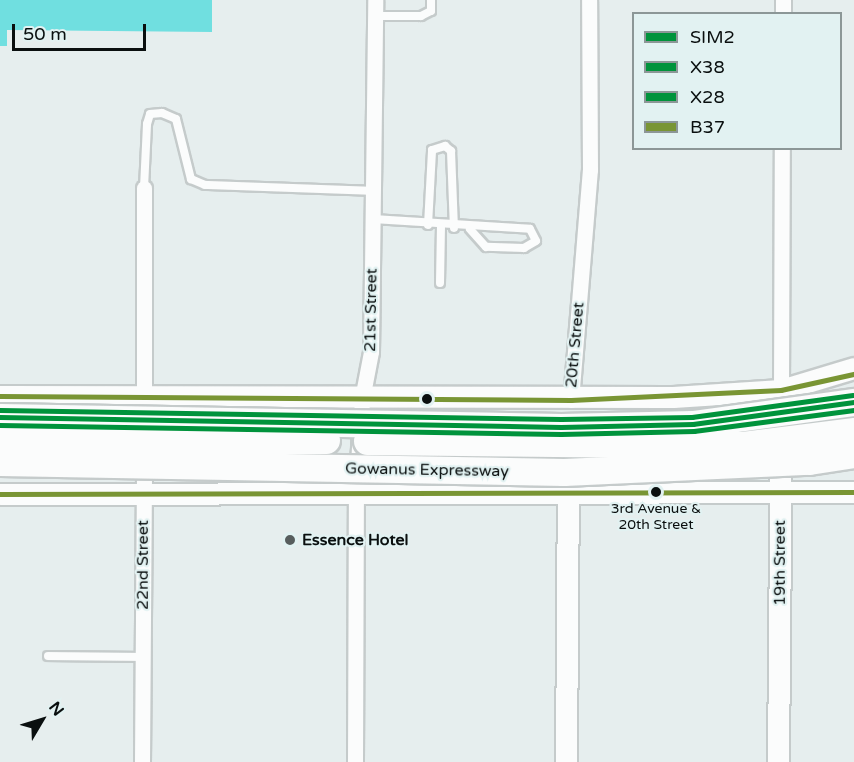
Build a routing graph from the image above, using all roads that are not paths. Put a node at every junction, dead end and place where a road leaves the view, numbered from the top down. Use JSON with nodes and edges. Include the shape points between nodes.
{"nodes":[{"id":1,"x":375,"y":0,"type":"edge"},
{"id":2,"x":432,"y":0,"type":"edge"},
{"id":3,"x":589,"y":0,"type":"edge"},
{"id":4,"x":375,"y":16,"type":"junction"},
{"id":5,"x":782,"y":150,"type":"edge"},
{"id":6,"x":144,"y":189,"type":"joint"},
{"id":7,"x":373,"y":191,"type":"junction"},
{"id":8,"x":373,"y":219,"type":"junction"},
{"id":9,"x":428,"y":225,"type":"junction"},
{"id":10,"x":441,"y":226,"type":"junction"},
{"id":11,"x":454,"y":228,"type":"junction"},
{"id":12,"x":470,"y":229,"type":"junction"},
{"id":13,"x":440,"y":283,"type":"dead end"},
{"id":14,"x":848,"y":370,"type":"edge"},
{"id":15,"x":781,"y":390,"type":"junction"},
{"id":16,"x":0,"y":396,"type":"edge"},
{"id":17,"x":144,"y":398,"type":"junction"},
{"id":18,"x":362,"y":399,"type":"junction"},
{"id":19,"x":571,"y":399,"type":"junction"},
{"id":20,"x":854,"y":402,"type":"edge"},
{"id":21,"x":0,"y":417,"type":"edge"},
{"id":22,"x":854,"y":431,"type":"edge"},
{"id":23,"x":0,"y":440,"type":"edge"},
{"id":24,"x":854,"y":453,"type":"edge"},
{"id":25,"x":0,"y":462,"type":"edge"},
{"id":26,"x":780,"y":492,"type":"junction"},
{"id":27,"x":854,"y":492,"type":"edge"},
{"id":28,"x":144,"y":493,"type":"junction"},
{"id":29,"x":0,"y":494,"type":"edge"},
{"id":30,"x":356,"y":495,"type":"junction"},
{"id":31,"x":567,"y":497,"type":"junction"},
{"id":32,"x":48,"y":656,"type":"dead end"},
{"id":33,"x":143,"y":657,"type":"junction"},
{"id":34,"x":142,"y":762,"type":"edge"},
{"id":35,"x":355,"y":762,"type":"edge"},
{"id":36,"x":566,"y":762,"type":"edge"},
{"id":37,"x":778,"y":762,"type":"edge"}],
"edges":[{"from":1,"to":4,"type":"street","name":"21st Street"},
{"from":2,"to":4,"type":"lane","via":[[431,11],[422,16]]},
{"from":3,"to":19,"type":"street","name":"20th Street","via":[[590,170]]},
{"from":4,"to":7,"type":"street","name":"21st Street"},
{"from":5,"to":15,"type":"street","name":"19th Street"},
{"from":6,"to":7,"type":"lane","via":[[147,124],[150,114],[162,113],[176,119],[191,179],[205,185]]},
{"from":6,"to":17,"type":"street","name":"22nd Street"},
{"from":7,"to":8,"type":"street","name":"21st Street"},
{"from":8,"to":9,"type":"lane"},
{"from":8,"to":18,"type":"street","name":"21st Street","via":[[371,352]]},
{"from":9,"to":10,"type":"lane"},
{"from":9,"to":11,"type":"lane","via":[[432,150],[445,146],[451,151]]},
{"from":10,"to":11,"type":"lane"},
{"from":10,"to":13,"type":"lane"},
{"from":11,"to":12,"type":"lane"},
{"from":12,"to":12,"type":"lane","via":[[530,229],[536,241],[524,248],[486,247]]},
{"from":14,"to":15,"type":"main road"},
{"from":15,"to":19,"type":"main road"},
{"from":15,"to":26,"type":"main road","name":"19th Street"},
{"from":16,"to":17,"type":"main road"},
{"from":17,"to":18,"type":"main road"},
{"from":17,"to":28,"type":"street","name":"22nd Street"},
{"from":18,"to":19,"type":"main road"},
{"from":18,"to":30,"type":"street","name":"21st Street"},
{"from":19,"to":31,"type":"main road","name":"20th Street"},
{"from":20,"to":21,"type":"highway","bridge":true,"via":[[693,424],[561,427]]},
{"from":22,"to":23,"type":"highway","bridge":true,"via":[[719,446]]},
{"from":24,"to":25,"type":"highway","name":"Gowanus Expressway","bridge":true,"via":[[809,462],[564,472]]},
{"from":26,"to":27,"type":"main road"},
{"from":26,"to":31,"type":"main road"},
{"from":26,"to":37,"type":"main road","name":"19th Street"},
{"from":28,"to":29,"type":"main road"},
{"from":28,"to":30,"type":"main road"},
{"from":28,"to":33,"type":"street","name":"22nd Street"},
{"from":30,"to":31,"type":"main road"},
{"from":30,"to":35,"type":"street","name":"21st Street"},
{"from":31,"to":36,"type":"main road","name":"20th Street"},
{"from":32,"to":33,"type":"lane"},
{"from":33,"to":34,"type":"street","name":"22nd Street"}]}
